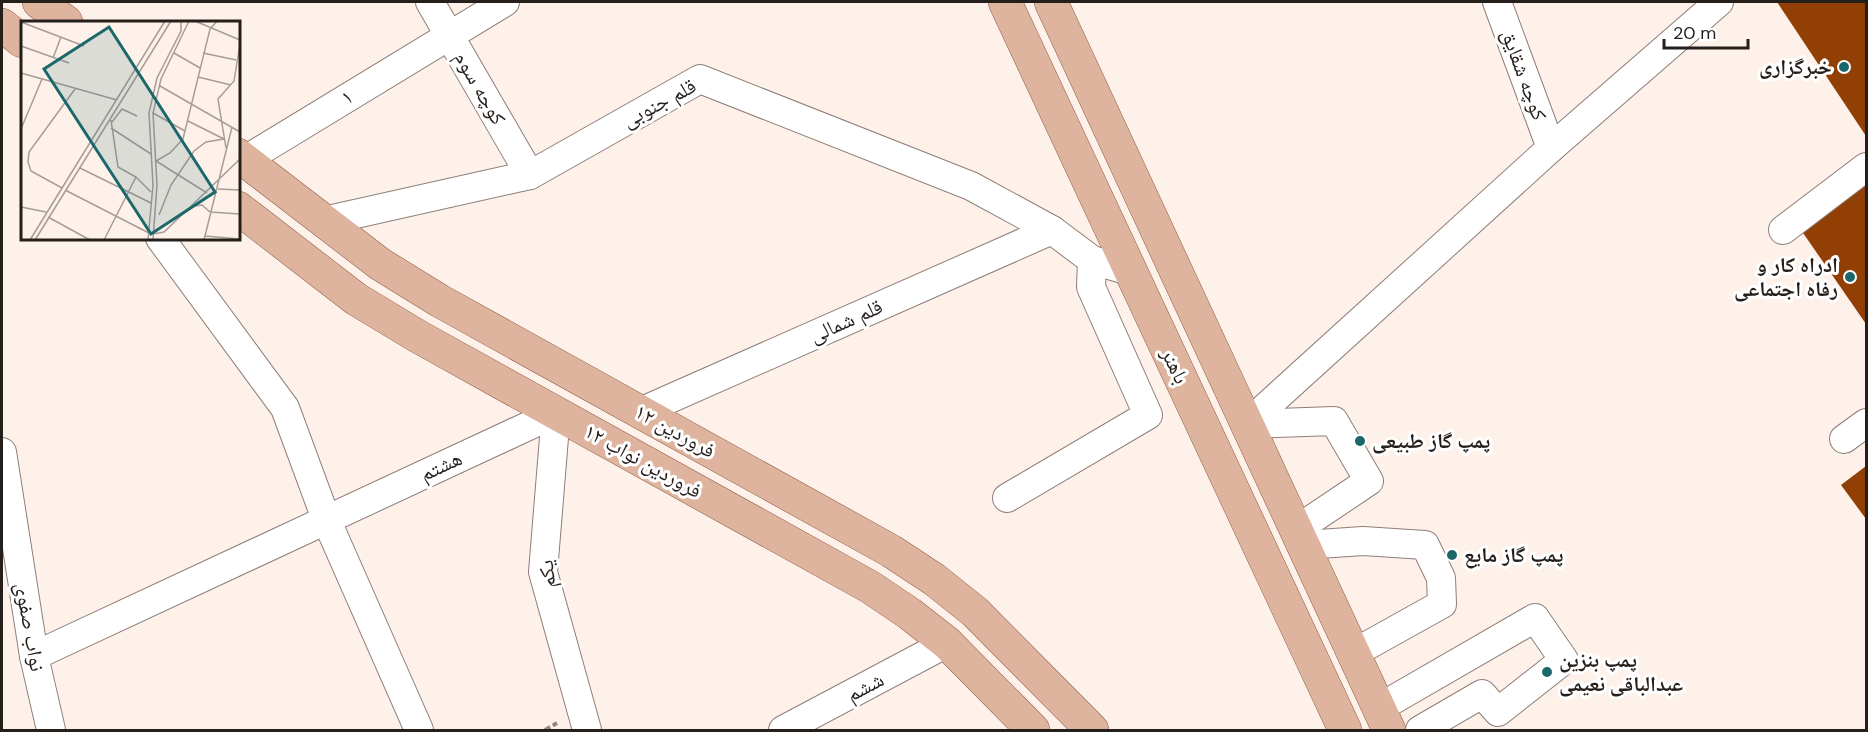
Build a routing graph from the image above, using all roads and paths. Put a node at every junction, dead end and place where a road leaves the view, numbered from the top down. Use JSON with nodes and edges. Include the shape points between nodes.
{"nodes":[{"id":1,"x":39,"y":2,"type":"edge"},
{"id":2,"x":430,"y":2,"type":"edge"},
{"id":3,"x":505,"y":2,"type":"edge"},
{"id":4,"x":1005,"y":2,"type":"edge"},
{"id":5,"x":1051,"y":2,"type":"edge"},
{"id":6,"x":1497,"y":2,"type":"edge"},
{"id":7,"x":1719,"y":2,"type":"edge"},
{"id":8,"x":65,"y":21,"type":"edge"},
{"id":9,"x":2,"y":25,"type":"edge"},
{"id":10,"x":450,"y":34,"type":"junction"},
{"id":11,"x":21,"y":40,"type":"edge"},
{"id":12,"x":1551,"y":148,"type":"junction"},
{"id":13,"x":242,"y":157,"type":"edge"},
{"id":14,"x":1866,"y":167,"type":"edge"},
{"id":15,"x":531,"y":175,"type":"junction"},
{"id":16,"x":240,"y":210,"type":"edge"},
{"id":17,"x":324,"y":221,"type":"junction"},
{"id":18,"x":1052,"y":230,"type":"junction"},
{"id":19,"x":1783,"y":230,"type":"dead end"},
{"id":20,"x":161,"y":240,"type":"edge"},
{"id":21,"x":1092,"y":260,"type":"junction"},
{"id":22,"x":1130,"y":271,"type":"junction"},
{"id":23,"x":640,"y":412,"type":"junction"},
{"id":24,"x":556,"y":413,"type":"junction"},
{"id":25,"x":1247,"y":424,"type":"junction"},
{"id":26,"x":3,"y":473,"type":"edge"},
{"id":27,"x":1007,"y":498,"type":"dead end"},
{"id":28,"x":326,"y":519,"type":"junction"},
{"id":29,"x":1300,"y":537,"type":"junction"},
{"id":30,"x":947,"y":643,"type":"junction"},
{"id":31,"x":1354,"y":653,"type":"junction"},
{"id":32,"x":33,"y":656,"type":"junction"},
{"id":33,"x":1384,"y":719,"type":"edge"},
{"id":34,"x":51,"y":730,"type":"edge"},
{"id":35,"x":419,"y":730,"type":"edge"},
{"id":36,"x":587,"y":730,"type":"edge"},
{"id":37,"x":783,"y":730,"type":"edge"},
{"id":38,"x":1033,"y":730,"type":"edge"},
{"id":39,"x":1092,"y":730,"type":"edge"},
{"id":40,"x":1346,"y":730,"type":"edge"},
{"id":41,"x":1420,"y":730,"type":"edge"}],
"edges":[{"from":1,"to":8,"type":"main road"},
{"from":2,"to":10,"type":"street","name":"کوچه سوم"},
{"from":3,"to":10,"type":"street","name":"۱"},
{"from":4,"to":22,"type":"main road","name":"باهنر"},
{"from":5,"to":25,"type":"main road","name":"باهنر"},
{"from":6,"to":12,"type":"street","name":"کوچه شقایق"},
{"from":7,"to":12,"type":"street"},
{"from":9,"to":11,"type":"main road"},
{"from":10,"to":13,"type":"street","name":"۱"},
{"from":10,"to":15,"type":"street","name":"کوچه سوم"},
{"from":12,"to":25,"type":"street"},
{"from":13,"to":17,"type":"main road","name":"۱۲ فروردین"},
{"from":14,"to":19,"type":"street"},
{"from":15,"to":17,"type":"street","name":"قلم جنوبی"},
{"from":15,"to":18,"type":"street","name":"قلم جنوبی","via":[[700,79],[971,186]]},
{"from":16,"to":24,"type":"main road","name":"۱۲ فروردین نواب","via":[[356,299]]},
{"from":17,"to":23,"type":"main road","name":"۱۲ فروردین","via":[[380,264],[430,295]]},
{"from":18,"to":21,"type":"street"},
{"from":18,"to":23,"type":"street","name":"قلم شمالی"},
{"from":20,"to":28,"type":"street","via":[[285,408]]},
{"from":21,"to":22,"type":"street"},
{"from":21,"to":27,"type":"street","via":[[1091,287],[1148,415]]},
{"from":22,"to":40,"type":"main road","name":"باهنر"},
{"from":23,"to":39,"type":"main road","name":"۱۲ فروردین","via":[[891,551],[935,580],[975,612]]},
{"from":24,"to":28,"type":"street","name":"هشتم"},
{"from":24,"to":30,"type":"main road","name":"۱۲ فروردین نواب","via":[[870,587]]},
{"from":24,"to":36,"type":"street","name":"یکم","via":[[543,572]]},
{"from":25,"to":29,"type":"main road","name":"باهنر"},
{"from":25,"to":29,"type":"street","via":[[1334,421],[1369,481]]},
{"from":26,"to":32,"type":"street","name":"نواب صفوی"},
{"from":28,"to":32,"type":"street","name":"هشتم"},
{"from":28,"to":35,"type":"street"},
{"from":29,"to":31,"type":"main road","name":"باهنر"},
{"from":29,"to":31,"type":"street","via":[[1425,544],[1441,578],[1442,604]]},
{"from":30,"to":37,"type":"street","name":"ششم"},
{"from":30,"to":38,"type":"main road","name":"۱۲ فروردین نواب"},
{"from":31,"to":33,"type":"main road","name":"باهنر"},
{"from":32,"to":34,"type":"street","name":"نواب صفوی"},
{"from":33,"to":41,"type":"street","via":[[1535,618],[1564,660],[1498,712],[1482,694]]}]}
